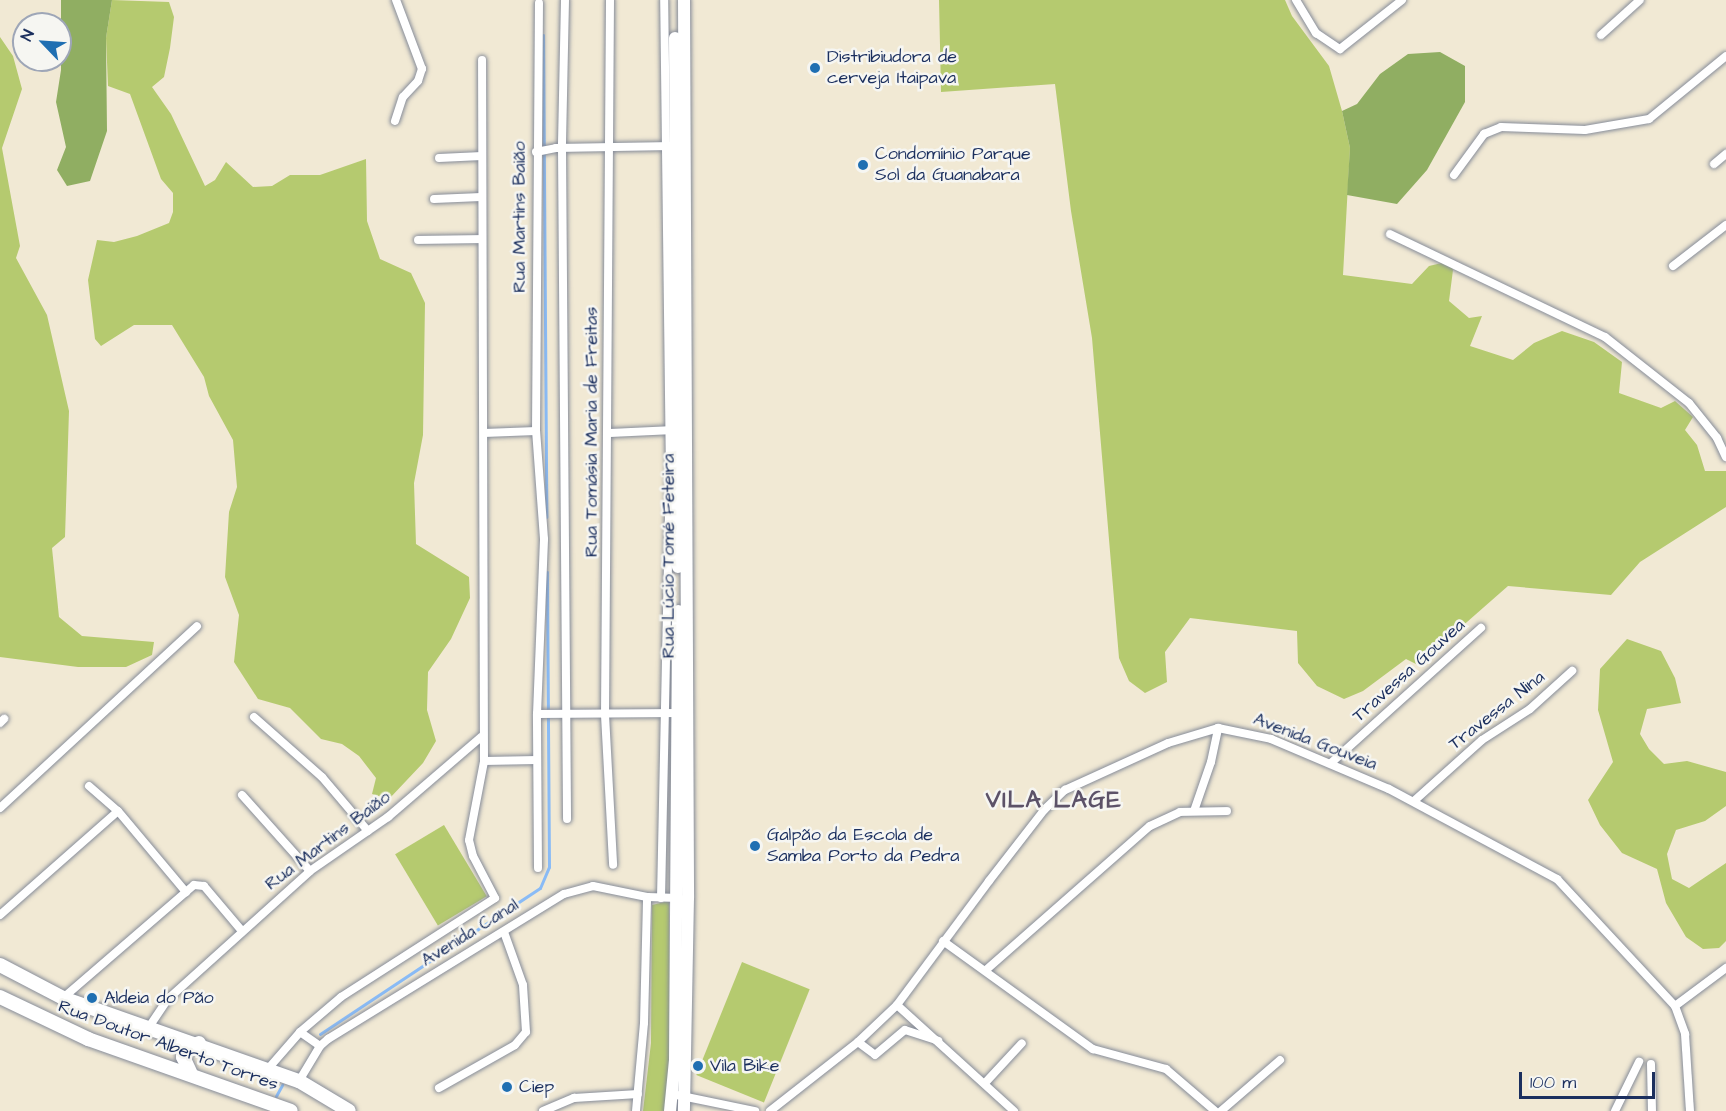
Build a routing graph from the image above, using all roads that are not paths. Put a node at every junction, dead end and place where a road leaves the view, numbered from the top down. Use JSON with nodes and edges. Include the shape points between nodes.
{"nodes":[{"id":1,"x":396,"y":0,"type":"edge"},
{"id":2,"x":565,"y":0,"type":"edge"},
{"id":3,"x":610,"y":0,"type":"edge"},
{"id":4,"x":664,"y":0,"type":"edge"},
{"id":5,"x":676,"y":0,"type":"edge"},
{"id":6,"x":684,"y":0,"type":"edge"},
{"id":7,"x":1296,"y":0,"type":"edge"},
{"id":8,"x":1402,"y":0,"type":"edge"},
{"id":9,"x":1640,"y":0,"type":"edge"},
{"id":10,"x":539,"y":3,"type":"dead end"},
{"id":11,"x":1601,"y":35,"type":"dead end"},
{"id":12,"x":1726,"y":56,"type":"edge"},
{"id":13,"x":482,"y":60,"type":"dead end"},
{"id":14,"x":395,"y":122,"type":"dead end"},
{"id":15,"x":676,"y":146,"type":"junction"},
{"id":16,"x":559,"y":148,"type":"junction"},
{"id":17,"x":609,"y":149,"type":"junction"},
{"id":18,"x":539,"y":151,"type":"junction"},
{"id":19,"x":1726,"y":154,"type":"edge"},
{"id":20,"x":482,"y":156,"type":"junction"},
{"id":21,"x":439,"y":158,"type":"dead end"},
{"id":22,"x":1714,"y":164,"type":"dead end"},
{"id":23,"x":1454,"y":175,"type":"dead end"},
{"id":24,"x":481,"y":197,"type":"junction"},
{"id":25,"x":434,"y":199,"type":"dead end"},
{"id":26,"x":1726,"y":225,"type":"edge"},
{"id":27,"x":1390,"y":234,"type":"dead end"},
{"id":28,"x":482,"y":239,"type":"junction"},
{"id":29,"x":418,"y":240,"type":"dead end"},
{"id":30,"x":1673,"y":266,"type":"dead end"},
{"id":31,"x":678,"y":430,"type":"junction"},
{"id":32,"x":537,"y":432,"type":"junction"},
{"id":33,"x":484,"y":433,"type":"junction"},
{"id":34,"x":610,"y":433,"type":"junction"},
{"id":35,"x":1726,"y":457,"type":"edge"},
{"id":36,"x":197,"y":626,"type":"dead end"},
{"id":37,"x":1481,"y":628,"type":"dead end"},
{"id":38,"x":1572,"y":671,"type":"dead end"},
{"id":39,"x":662,"y":713,"type":"junction"},
{"id":40,"x":682,"y":713,"type":"junction"},
{"id":41,"x":537,"y":714,"type":"junction"},
{"id":42,"x":562,"y":715,"type":"junction"},
{"id":43,"x":605,"y":715,"type":"junction"},
{"id":44,"x":254,"y":717,"type":"dead end"},
{"id":45,"x":1218,"y":728,"type":"junction"},
{"id":46,"x":481,"y":736,"type":"junction"},
{"id":47,"x":537,"y":760,"type":"junction"},
{"id":48,"x":484,"y":761,"type":"junction"},
{"id":49,"x":1331,"y":764,"type":"junction"},
{"id":50,"x":89,"y":786,"type":"dead end"},
{"id":51,"x":242,"y":795,"type":"dead end"},
{"id":52,"x":1414,"y":801,"type":"junction"},
{"id":53,"x":0,"y":808,"type":"edge"},
{"id":54,"x":118,"y":811,"type":"junction"},
{"id":55,"x":1227,"y":811,"type":"dead end"},
{"id":56,"x":1194,"y":812,"type":"junction"},
{"id":57,"x":567,"y":819,"type":"dead end"},
{"id":58,"x":368,"y":831,"type":"junction"},
{"id":59,"x":613,"y":865,"type":"dead end"},
{"id":60,"x":537,"y":868,"type":"dead end"},
{"id":61,"x":310,"y":871,"type":"junction"},
{"id":62,"x":186,"y":892,"type":"junction"},
{"id":63,"x":647,"y":897,"type":"junction"},
{"id":64,"x":661,"y":898,"type":"junction"},
{"id":65,"x":675,"y":898,"type":"junction"},
{"id":66,"x":688,"y":898,"type":"junction"},
{"id":67,"x":492,"y":903,"type":"joint"},
{"id":68,"x":0,"y":915,"type":"edge"},
{"id":69,"x":242,"y":931,"type":"junction"},
{"id":70,"x":504,"y":932,"type":"junction"},
{"id":71,"x":944,"y":941,"type":"junction"},
{"id":72,"x":0,"y":965,"type":"edge"},
{"id":73,"x":1726,"y":968,"type":"edge"},
{"id":74,"x":986,"y":970,"type":"junction"},
{"id":75,"x":0,"y":997,"type":"edge"},
{"id":76,"x":63,"y":998,"type":"junction"},
{"id":77,"x":897,"y":1005,"type":"junction"},
{"id":78,"x":1675,"y":1006,"type":"junction"},
{"id":79,"x":149,"y":1027,"type":"junction"},
{"id":80,"x":300,"y":1032,"type":"junction"},
{"id":81,"x":939,"y":1041,"type":"junction"},
{"id":82,"x":858,"y":1042,"type":"junction"},
{"id":83,"x":199,"y":1043,"type":"junction"},
{"id":84,"x":1022,"y":1043,"type":"dead end"},
{"id":85,"x":320,"y":1046,"type":"junction"},
{"id":86,"x":1280,"y":1060,"type":"dead end"},
{"id":87,"x":1639,"y":1062,"type":"dead end"},
{"id":88,"x":1651,"y":1064,"type":"dead end"},
{"id":89,"x":267,"y":1070,"type":"junction"},
{"id":90,"x":191,"y":1074,"type":"junction"},
{"id":91,"x":299,"y":1082,"type":"junction"},
{"id":92,"x":985,"y":1083,"type":"junction"},
{"id":93,"x":439,"y":1088,"type":"dead end"},
{"id":94,"x":638,"y":1094,"type":"junction"},
{"id":95,"x":678,"y":1095,"type":"junction"},
{"id":96,"x":291,"y":1111,"type":"edge"},
{"id":97,"x":349,"y":1111,"type":"edge"},
{"id":98,"x":543,"y":1111,"type":"edge"},
{"id":99,"x":636,"y":1111,"type":"edge"},
{"id":100,"x":670,"y":1111,"type":"edge"},
{"id":101,"x":684,"y":1111,"type":"edge"},
{"id":102,"x":755,"y":1111,"type":"edge"},
{"id":103,"x":770,"y":1111,"type":"edge"},
{"id":104,"x":1014,"y":1111,"type":"edge"},
{"id":105,"x":1222,"y":1111,"type":"edge"},
{"id":106,"x":1615,"y":1111,"type":"edge"},
{"id":107,"x":1652,"y":1111,"type":"edge"},
{"id":108,"x":1690,"y":1111,"type":"edge"}],
"edges":[{"from":1,"to":14,"type":"street","via":[[422,69],[418,81],[404,97]]},
{"from":2,"to":16,"type":"street"},
{"from":3,"to":17,"type":"street","name":"Rua Tomásia Maria de Freitas"},
{"from":4,"to":15,"type":"street"},
{"from":5,"to":15,"type":"main road","name":"Rua Lúcio Tomé Feteira"},
{"from":6,"to":15,"type":"main road","name":"Rua Lúcio Tomé Feteira"},
{"from":7,"to":8,"type":"street","via":[[1316,33],[1340,49]]},
{"from":9,"to":11,"type":"street"},
{"from":10,"to":18,"type":"street","name":"Rua Martins Baião"},
{"from":12,"to":23,"type":"street","via":[[1649,119],[1585,130],[1501,127],[1484,134]]},
{"from":13,"to":20,"type":"street","name":"Rua Martins Baião"},
{"from":15,"to":17,"type":"street"},
{"from":15,"to":31,"type":"main road","name":"Rua Lúcio Tomé Feteira"},
{"from":16,"to":17,"type":"street"},
{"from":16,"to":18,"type":"street"},
{"from":16,"to":42,"type":"street"},
{"from":17,"to":34,"type":"street","name":"Rua Tomásia Maria de Freitas"},
{"from":18,"to":32,"type":"street","name":"Rua Martins Baião"},
{"from":19,"to":22,"type":"street"},
{"from":20,"to":21,"type":"street"},
{"from":20,"to":24,"type":"street","name":"Rua Martins Baião"},
{"from":24,"to":25,"type":"street"},
{"from":24,"to":28,"type":"street","name":"Rua Martins Baião"},
{"from":26,"to":30,"type":"street"},
{"from":27,"to":35,"type":"street","via":[[1605,338],[1689,403],[1717,438]]},
{"from":28,"to":29,"type":"street"},
{"from":28,"to":33,"type":"street","name":"Rua Martins Baião"},
{"from":31,"to":34,"type":"street"},
{"from":31,"to":39,"type":"street"},
{"from":31,"to":40,"type":"main road","name":"Rua Lúcio Tomé Feteira"},
{"from":32,"to":33,"type":"street"},
{"from":32,"to":41,"type":"street","name":"Rua Martins Baião","via":[[544,539]]},
{"from":33,"to":46,"type":"street","name":"Rua Martins Baião"},
{"from":34,"to":43,"type":"street","name":"Rua Tomásia Maria de Freitas"},
{"from":36,"to":53,"type":"street"},
{"from":37,"to":49,"type":"street","name":"Travessa Gouvea"},
{"from":38,"to":52,"type":"street","name":"Travessa Nina","via":[[1530,709],[1482,740]]},
{"from":39,"to":40,"type":"street"},
{"from":39,"to":43,"type":"street"},
{"from":39,"to":64,"type":"street"},
{"from":40,"to":65,"type":"main road","name":"Rua Lúcio Tomé Feteira"},
{"from":40,"to":66,"type":"main road","name":"Rua Lúcio Tomé Feteira"},
{"from":41,"to":42,"type":"street"},
{"from":41,"to":47,"type":"street","name":"Rua Martins Baião"},
{"from":42,"to":43,"type":"street"},
{"from":42,"to":57,"type":"street"},
{"from":43,"to":59,"type":"street","name":"Rua Tomásia Maria de Freitas"},
{"from":44,"to":58,"type":"street","via":[[322,777]]},
{"from":45,"to":49,"type":"street","name":"Avenida Gouveia","via":[[1271,738]]},
{"from":45,"to":56,"type":"street"},
{"from":45,"to":71,"type":"street","name":"Avenida Gouveia","via":[[1184,737],[1065,790],[1044,810]]},
{"from":46,"to":48,"type":"street","name":"Rua Martins Baião"},
{"from":46,"to":58,"type":"street","name":"Rua Martins Baião","via":[[417,794]]},
{"from":47,"to":48,"type":"street"},
{"from":47,"to":60,"type":"street","name":"Rua Martins Baião"},
{"from":48,"to":67,"type":"street","name":"Rua Martins Baião","via":[[469,840],[473,856],[495,895]]},
{"from":49,"to":52,"type":"street","name":"Avenida Gouveia"},
{"from":50,"to":54,"type":"street"},
{"from":51,"to":61,"type":"street"},
{"from":52,"to":78,"type":"street","name":"Avenida Gouveia","via":[[1557,879]]},
{"from":54,"to":62,"type":"street"},
{"from":54,"to":68,"type":"street"},
{"from":55,"to":56,"type":"street"},
{"from":56,"to":74,"type":"street","via":[[1167,816],[1136,836]]},
{"from":58,"to":61,"type":"street","name":"Rua Martins Baião"},
{"from":61,"to":69,"type":"street","name":"Rua Martins Baião"},
{"from":62,"to":69,"type":"street","via":[[199,884]]},
{"from":62,"to":76,"type":"street"},
{"from":63,"to":64,"type":"street","name":"Avenida Canal"},
{"from":63,"to":70,"type":"street","name":"Avenida Canal","via":[[582,887]]},
{"from":63,"to":94,"type":"street"},
{"from":64,"to":65,"type":"street","name":"Avenida Canal"},
{"from":65,"to":66,"type":"street","name":"Avenida Canal"},
{"from":65,"to":95,"type":"main road","name":"Rua Lúcio Tomé Feteira"},
{"from":66,"to":95,"type":"main road","name":"Rua Lúcio Tomé Feteira"},
{"from":67,"to":80,"type":"street","name":"Avenida Canal","via":[[341,997]]},
{"from":69,"to":79,"type":"street","name":"Rua Martins Baião","via":[[168,999]]},
{"from":70,"to":85,"type":"street","name":"Avenida Canal"},
{"from":70,"to":93,"type":"street","via":[[523,985],[526,1032],[515,1045]]},
{"from":71,"to":74,"type":"street"},
{"from":71,"to":77,"type":"street","name":"Avenida Gouveia"},
{"from":72,"to":76,"type":"main road"},
{"from":73,"to":78,"type":"street"},
{"from":74,"to":105,"type":"street","via":[[1093,1049],[1166,1069]]},
{"from":75,"to":90,"type":"main road","name":"Rua Doutor Alberto Torres","via":[[88,1039]]},
{"from":76,"to":79,"type":"main road"},
{"from":77,"to":81,"type":"street"},
{"from":77,"to":82,"type":"street","name":"Avenida Gouveia"},
{"from":78,"to":108,"type":"street","name":"Avenida Gouveia","via":[[1685,1034]]},
{"from":79,"to":83,"type":"main road"},
{"from":80,"to":85,"type":"street"},
{"from":80,"to":89,"type":"street","name":"Avenida Canal"},
{"from":81,"to":82,"type":"street","via":[[905,1030],[874,1055]]},
{"from":81,"to":92,"type":"street"},
{"from":82,"to":103,"type":"street","name":"Avenida Gouveia"},
{"from":83,"to":89,"type":"main road"},
{"from":83,"to":90,"type":"main road","via":[[188,1048],[183,1057]]},
{"from":84,"to":92,"type":"street"},
{"from":85,"to":91,"type":"street","name":"Avenida Canal"},
{"from":86,"to":105,"type":"street"},
{"from":87,"to":106,"type":"street"},
{"from":88,"to":107,"type":"street"},
{"from":89,"to":91,"type":"main road"},
{"from":90,"to":96,"type":"main road","name":"Rua Doutor Alberto Torres"},
{"from":91,"to":97,"type":"main road"},
{"from":92,"to":104,"type":"street"},
{"from":94,"to":98,"type":"street","via":[[573,1098]]},
{"from":94,"to":99,"type":"street"},
{"from":95,"to":100,"type":"main road","name":"Rua Lúcio Tomé Feteira"},
{"from":95,"to":101,"type":"main road","name":"Rua Lúcio Tomé Feteira"},
{"from":95,"to":102,"type":"street"}]}
